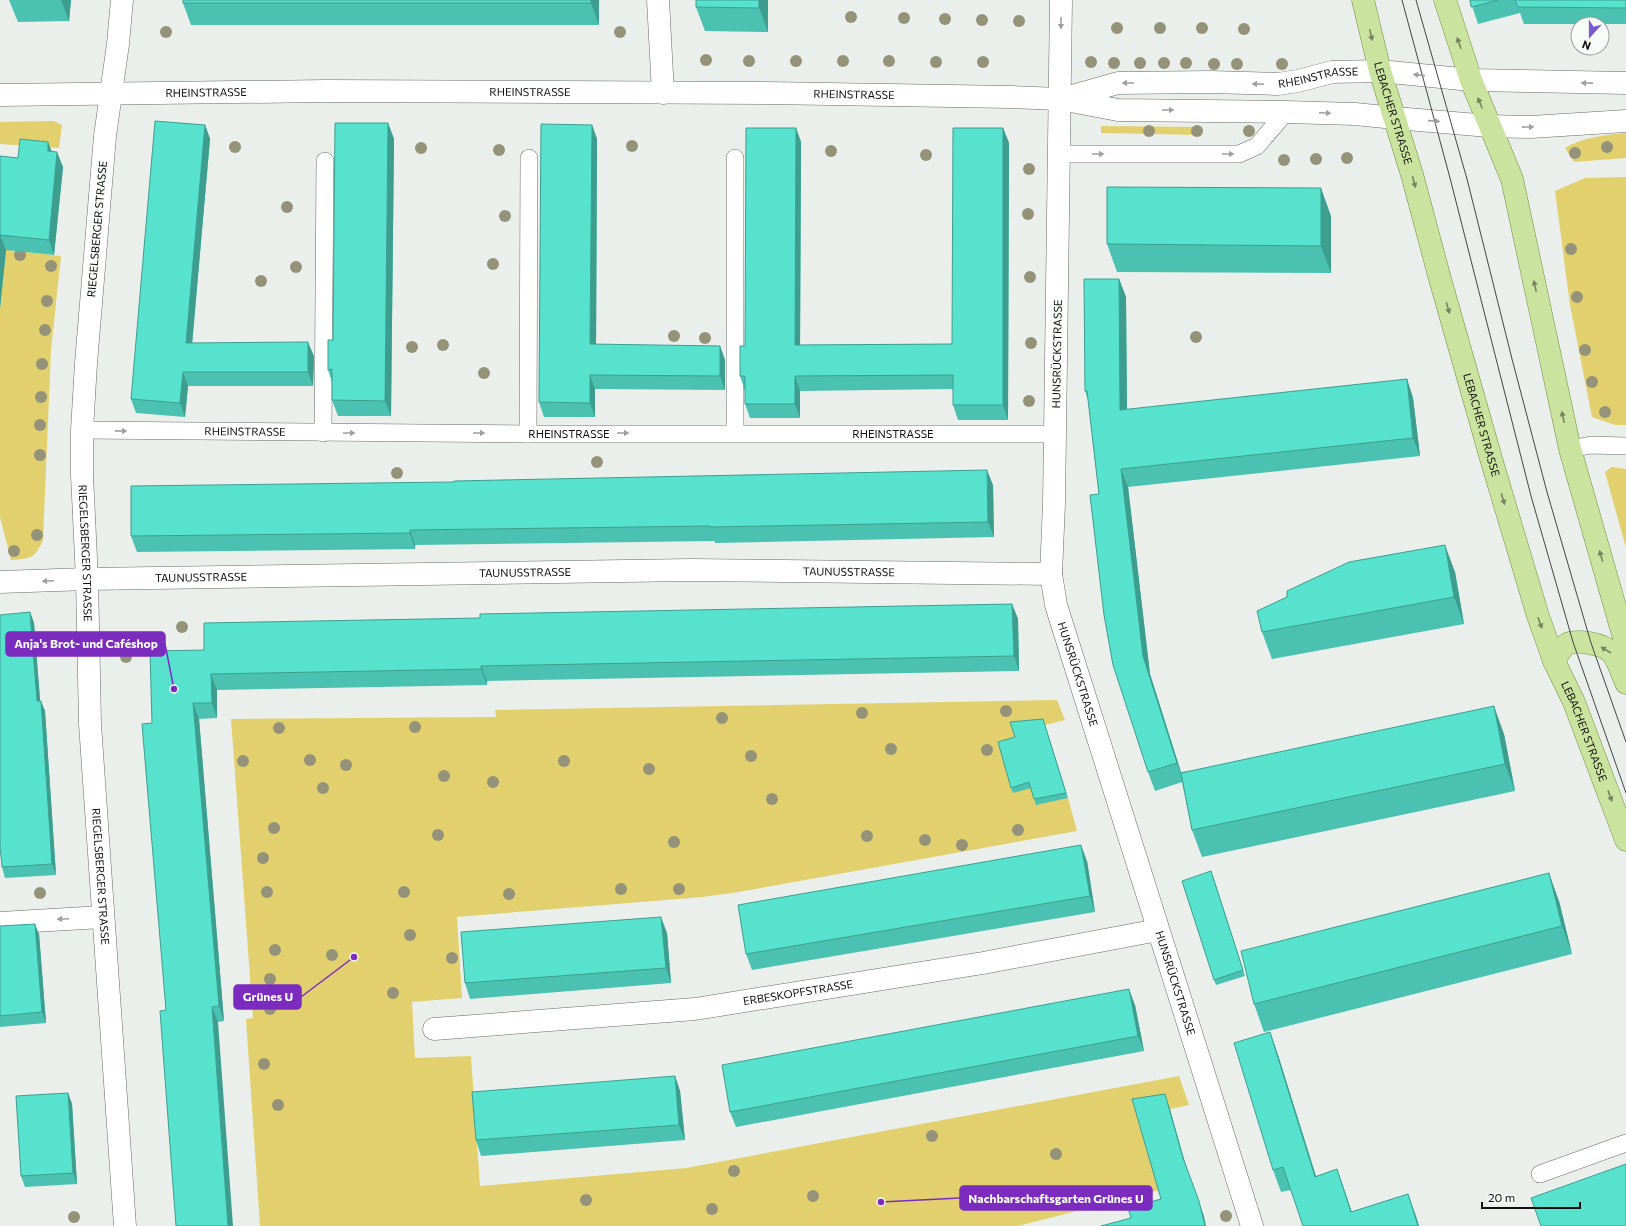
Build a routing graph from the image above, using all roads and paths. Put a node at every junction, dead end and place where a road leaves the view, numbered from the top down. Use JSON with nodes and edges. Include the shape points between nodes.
{"nodes":[{"id":1,"x":122,"y":0,"type":"edge"},
{"id":2,"x":658,"y":0,"type":"edge"},
{"id":3,"x":1061,"y":0,"type":"edge"},
{"id":4,"x":1363,"y":0,"type":"edge"},
{"id":5,"x":1445,"y":0,"type":"edge"},
{"id":6,"x":1380,"y":71,"type":"junction"},
{"id":7,"x":1471,"y":80,"type":"junction"},
{"id":8,"x":1626,"y":84,"type":"edge"},
{"id":9,"x":111,"y":93,"type":"junction"},
{"id":10,"x":663,"y":93,"type":"junction"},
{"id":11,"x":0,"y":95,"type":"edge"},
{"id":12,"x":1060,"y":99,"type":"junction"},
{"id":13,"x":1286,"y":112,"type":"junction"},
{"id":14,"x":1395,"y":118,"type":"junction"},
{"id":15,"x":1626,"y":121,"type":"edge"},
{"id":16,"x":1489,"y":126,"type":"junction"},
{"id":17,"x":1060,"y":154,"type":"junction"},
{"id":18,"x":529,"y":158,"type":"dead end"},
{"id":19,"x":735,"y":158,"type":"dead end"},
{"id":20,"x":325,"y":161,"type":"dead end"},
{"id":21,"x":82,"y":430,"type":"junction"},
{"id":22,"x":323,"y":433,"type":"junction"},
{"id":23,"x":735,"y":433,"type":"junction"},
{"id":24,"x":528,"y":434,"type":"junction"},
{"id":25,"x":1055,"y":434,"type":"junction"},
{"id":26,"x":1626,"y":446,"type":"edge"},
{"id":27,"x":1570,"y":449,"type":"junction"},
{"id":28,"x":1051,"y":574,"type":"junction"},
{"id":29,"x":87,"y":579,"type":"junction"},
{"id":30,"x":0,"y":582,"type":"edge"},
{"id":31,"x":1626,"y":645,"type":"edge"},
{"id":32,"x":1554,"y":661,"type":"junction"},
{"id":33,"x":1626,"y":683,"type":"edge"},
{"id":34,"x":1626,"y":840,"type":"edge"},
{"id":35,"x":102,"y":917,"type":"junction"},
{"id":36,"x":0,"y":923,"type":"edge"},
{"id":37,"x":1158,"y":930,"type":"junction"},
{"id":38,"x":434,"y":1029,"type":"dead end"},
{"id":39,"x":1626,"y":1143,"type":"edge"},
{"id":40,"x":1540,"y":1174,"type":"dead end"},
{"id":41,"x":125,"y":1226,"type":"edge"},
{"id":42,"x":1252,"y":1226,"type":"edge"}],
"edges":[{"from":1,"to":9,"type":"street","name":"RIEGELSBERGER STRASSE"},
{"from":2,"to":10,"type":"street"},
{"from":3,"to":12,"type":"street","one_way":true},
{"from":4,"to":6,"type":"main road","name":"LEBACHER STRASSE","one_way":true},
{"from":7,"to":5,"type":"main road","one_way":true},
{"from":7,"to":6,"type":"street","name":"RHEINSTRASSE","one_way":true},
{"from":6,"to":12,"type":"street","name":"RHEINSTRASSE","one_way":true,"via":[[1332,72],[1278,84],[1118,83]]},
{"from":6,"to":14,"type":"main road","name":"LEBACHER STRASSE"},
{"from":8,"to":7,"type":"street","name":"RHEINSTRASSE","one_way":true},
{"from":16,"to":7,"type":"main road","one_way":true},
{"from":9,"to":10,"type":"street","name":"RHEINSTRASSE"},
{"from":9,"to":11,"type":"street","name":"RHEINSTRASSE"},
{"from":9,"to":21,"type":"street","name":"RIEGELSBERGER STRASSE","via":[[105,136]]},
{"from":10,"to":12,"type":"street","name":"RHEINSTRASSE"},
{"from":12,"to":13,"type":"street","name":"RHEINSTRASSE","one_way":true,"via":[[1118,110]]},
{"from":12,"to":17,"type":"street","name":"HUNSRÜCKSTRASSE"},
{"from":13,"to":14,"type":"street","name":"RHEINSTRASSE","one_way":true},
{"from":17,"to":13,"type":"lane","one_way":true,"via":[[1239,154],[1257,146]]},
{"from":14,"to":16,"type":"street","name":"RHEINSTRASSE","one_way":true},
{"from":14,"to":32,"type":"main road","name":"LEBACHER STRASSE","one_way":true,"via":[[1492,462]]},
{"from":16,"to":15,"type":"street","name":"RHEINSTRASSE","one_way":true,"via":[[1531,127]]},
{"from":27,"to":16,"type":"main road","one_way":true,"via":[[1512,179]]},
{"from":17,"to":25,"type":"street","name":"HUNSRÜCKSTRASSE"},
{"from":18,"to":24,"type":"lane"},
{"from":19,"to":23,"type":"lane"},
{"from":20,"to":22,"type":"lane"},
{"from":21,"to":22,"type":"lane","name":"RHEINSTRASSE","one_way":true},
{"from":21,"to":29,"type":"street","name":"RIEGELSBERGER STRASSE"},
{"from":22,"to":24,"type":"lane","name":"RHEINSTRASSE","one_way":true},
{"from":24,"to":23,"type":"lane","name":"RHEINSTRASSE","one_way":true},
{"from":23,"to":25,"type":"lane","name":"RHEINSTRASSE"},
{"from":25,"to":28,"type":"street","name":"HUNSRÜCKSTRASSE"},
{"from":26,"to":27,"type":"lane","via":[[1591,445]]},
{"from":31,"to":27,"type":"main road","one_way":true},
{"from":28,"to":29,"type":"street","name":"TAUNUSSTRASSE","via":[[691,570]]},
{"from":28,"to":37,"type":"street","name":"HUNSRÜCKSTRASSE","via":[[1056,606]]},
{"from":29,"to":30,"type":"street","name":"TAUNUSSTRASSE","one_way":true},
{"from":29,"to":35,"type":"street","name":"RIEGELSBERGER STRASSE","via":[[90,724]]},
{"from":33,"to":32,"type":"main road","one_way":true,"via":[[1611,651],[1591,643],[1565,644]]},
{"from":32,"to":34,"type":"main road","name":"LEBACHER STRASSE","one_way":true,"via":[[1574,702]]},
{"from":35,"to":36,"type":"street","one_way":true},
{"from":35,"to":41,"type":"street","name":"RIEGELSBERGER STRASSE"},
{"from":37,"to":38,"type":"street","name":"ERBESKOPFSTRASSE","via":[[983,963],[702,1008]]},
{"from":37,"to":42,"type":"street","name":"HUNSRÜCKSTRASSE"},
{"from":39,"to":40,"type":"lane"}]}
